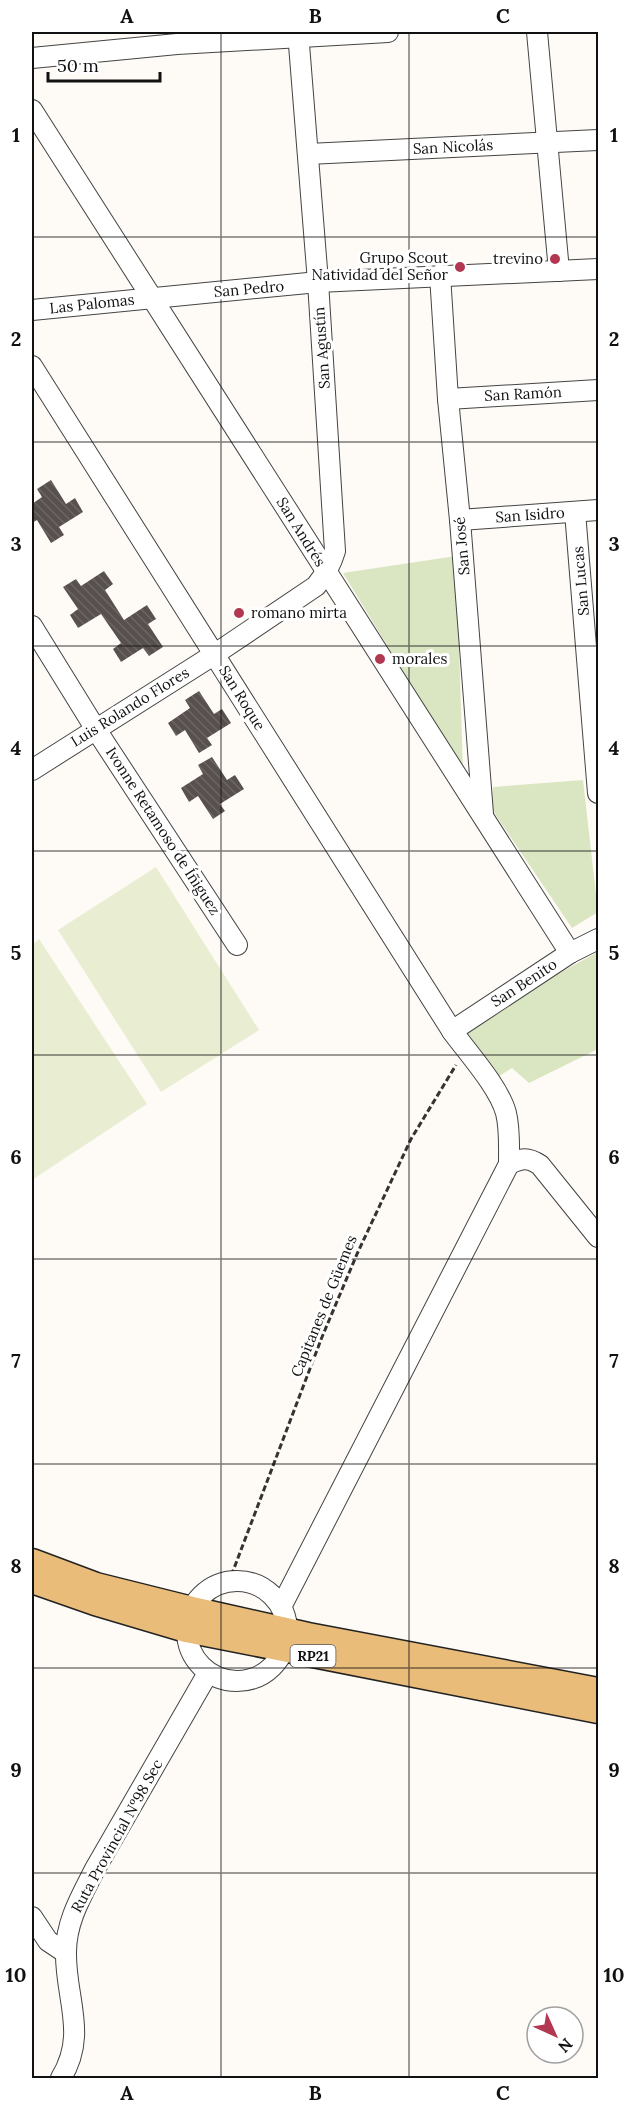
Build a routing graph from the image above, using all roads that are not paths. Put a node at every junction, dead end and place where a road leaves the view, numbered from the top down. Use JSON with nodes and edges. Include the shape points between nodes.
{"nodes":[{"id":1,"x":388,"y":32,"type":"edge"},
{"id":2,"x":537,"y":32,"type":"edge"},
{"id":3,"x":298,"y":34,"type":"edge"},
{"id":4,"x":176,"y":38,"type":"edge"},
{"id":5,"x":32,"y":58,"type":"edge"},
{"id":6,"x":32,"y":110,"type":"edge"},
{"id":7,"x":598,"y":140,"type":"edge"},
{"id":8,"x":547,"y":142,"type":"junction"},
{"id":9,"x":308,"y":154,"type":"junction"},
{"id":10,"x":598,"y":269,"type":"edge"},
{"id":11,"x":559,"y":272,"type":"junction"},
{"id":12,"x":440,"y":275,"type":"junction"},
{"id":13,"x":318,"y":282,"type":"junction"},
{"id":14,"x":152,"y":298,"type":"junction"},
{"id":15,"x":32,"y":310,"type":"edge"},
{"id":16,"x":32,"y":366,"type":"edge"},
{"id":17,"x":598,"y":390,"type":"edge"},
{"id":18,"x":448,"y":399,"type":"junction"},
{"id":19,"x":598,"y":510,"type":"edge"},
{"id":20,"x":575,"y":513,"type":"junction"},
{"id":21,"x":460,"y":520,"type":"junction"},
{"id":22,"x":335,"y":551,"type":"joint"},
{"id":23,"x":327,"y":573,"type":"junction"},
{"id":24,"x":32,"y":629,"type":"edge"},
{"id":25,"x":215,"y":654,"type":"junction"},
{"id":26,"x":95,"y":728,"type":"junction"},
{"id":27,"x":32,"y":770,"type":"edge"},
{"id":28,"x":598,"y":793,"type":"edge"},
{"id":29,"x":483,"y":817,"type":"junction"},
{"id":30,"x":598,"y":939,"type":"edge"},
{"id":31,"x":237,"y":945,"type":"dead end"},
{"id":32,"x":570,"y":953,"type":"junction"},
{"id":33,"x":452,"y":1031,"type":"junction"},
{"id":34,"x":509,"y":1164,"type":"junction"},
{"id":35,"x":598,"y":1237,"type":"edge"},
{"id":36,"x":32,"y":1561,"type":"edge"},
{"id":37,"x":32,"y":1581,"type":"edge"},
{"id":38,"x":189,"y":1619,"type":"junction"},
{"id":39,"x":284,"y":1629,"type":"junction"},
{"id":40,"x":208,"y":1673,"type":"junction"},
{"id":41,"x":598,"y":1690,"type":"edge"},
{"id":42,"x":598,"y":1711,"type":"edge"},
{"id":43,"x":32,"y":1917,"type":"edge"},
{"id":44,"x":66,"y":1953,"type":"junction"},
{"id":45,"x":61,"y":2079,"type":"edge"}],
"edges":[{"from":1,"to":3,"type":"street"},
{"from":2,"to":8,"type":"street"},
{"from":3,"to":4,"type":"street"},
{"from":3,"to":9,"type":"street","name":"San Agustín"},
{"from":4,"to":5,"type":"street"},
{"from":6,"to":14,"type":"street","name":"San Andrés"},
{"from":7,"to":8,"type":"street","name":"San Nicolás"},
{"from":8,"to":9,"type":"street","name":"San Nicolás"},
{"from":8,"to":11,"type":"street"},
{"from":9,"to":13,"type":"street","name":"San Agustín"},
{"from":10,"to":11,"type":"street","name":"San Pedro"},
{"from":11,"to":12,"type":"street","name":"San Pedro"},
{"from":12,"to":13,"type":"street","name":"San Pedro"},
{"from":12,"to":18,"type":"street","name":"San José"},
{"from":13,"to":14,"type":"street","name":"San Pedro"},
{"from":13,"to":22,"type":"street","name":"San Agustín"},
{"from":14,"to":15,"type":"street","name":"Las Palomas"},
{"from":14,"to":23,"type":"street","name":"San Andrés"},
{"from":16,"to":25,"type":"street","name":"San Roque"},
{"from":17,"to":18,"type":"street","name":"San Ramón"},
{"from":18,"to":21,"type":"street","name":"San José"},
{"from":19,"to":20,"type":"street","name":"San Isidro"},
{"from":20,"to":21,"type":"street","name":"San Isidro"},
{"from":20,"to":28,"type":"street","name":"San Lucas"},
{"from":21,"to":29,"type":"street","name":"San José"},
{"from":22,"to":23,"type":"street","name":"Luis Rolando Flores"},
{"from":23,"to":25,"type":"street","name":"Luis Rolando Flores","via":[[316,586]]},
{"from":23,"to":29,"type":"street","name":"San Andrés"},
{"from":24,"to":26,"type":"street","name":"Ivonne Retamoso de Íñiguez"},
{"from":25,"to":26,"type":"street","name":"Luis Rolando Flores"},
{"from":25,"to":33,"type":"street","name":"San Roque"},
{"from":26,"to":27,"type":"street","name":"Luis Rolando Flores"},
{"from":26,"to":31,"type":"street","name":"Ivonne Retamoso de Íñiguez"},
{"from":29,"to":32,"type":"street","name":"San Andrés"},
{"from":30,"to":32,"type":"street","name":"San Benito"},
{"from":32,"to":33,"type":"street","name":"San Benito"},
{"from":33,"to":34,"type":"street","name":"San Roque","via":[[490,1082],[505,1110]]},
{"from":34,"to":35,"type":"street","via":[[521,1158],[540,1165]]},
{"from":34,"to":39,"type":"street"},
{"from":36,"to":38,"type":"main road","number":"RP21"},
{"from":37,"to":38,"type":"main road","number":"RP21","via":[[95,1603]]},
{"from":38,"to":39,"type":"main road","number":"RP21"},
{"from":38,"to":39,"type":"street","via":[[200,1597],[210,1589],[225,1582],[241,1581],[271,1594]]},
{"from":38,"to":40,"type":"street","via":[[188,1646]]},
{"from":39,"to":40,"type":"street","via":[[276,1663],[265,1673],[236,1682]]},
{"from":39,"to":41,"type":"main road","number":"RP21"},
{"from":39,"to":42,"type":"main road","number":"RP21"},
{"from":40,"to":44,"type":"street","name":"Ruta Provincial Nº98 Sec","via":[[78,1902],[68,1928]]},
{"from":43,"to":44,"type":"street","via":[[48,1941]]},
{"from":44,"to":45,"type":"street","name":"Ruta Provincial Nº98 Sec","via":[[75,2035],[73,2056]]}]}
